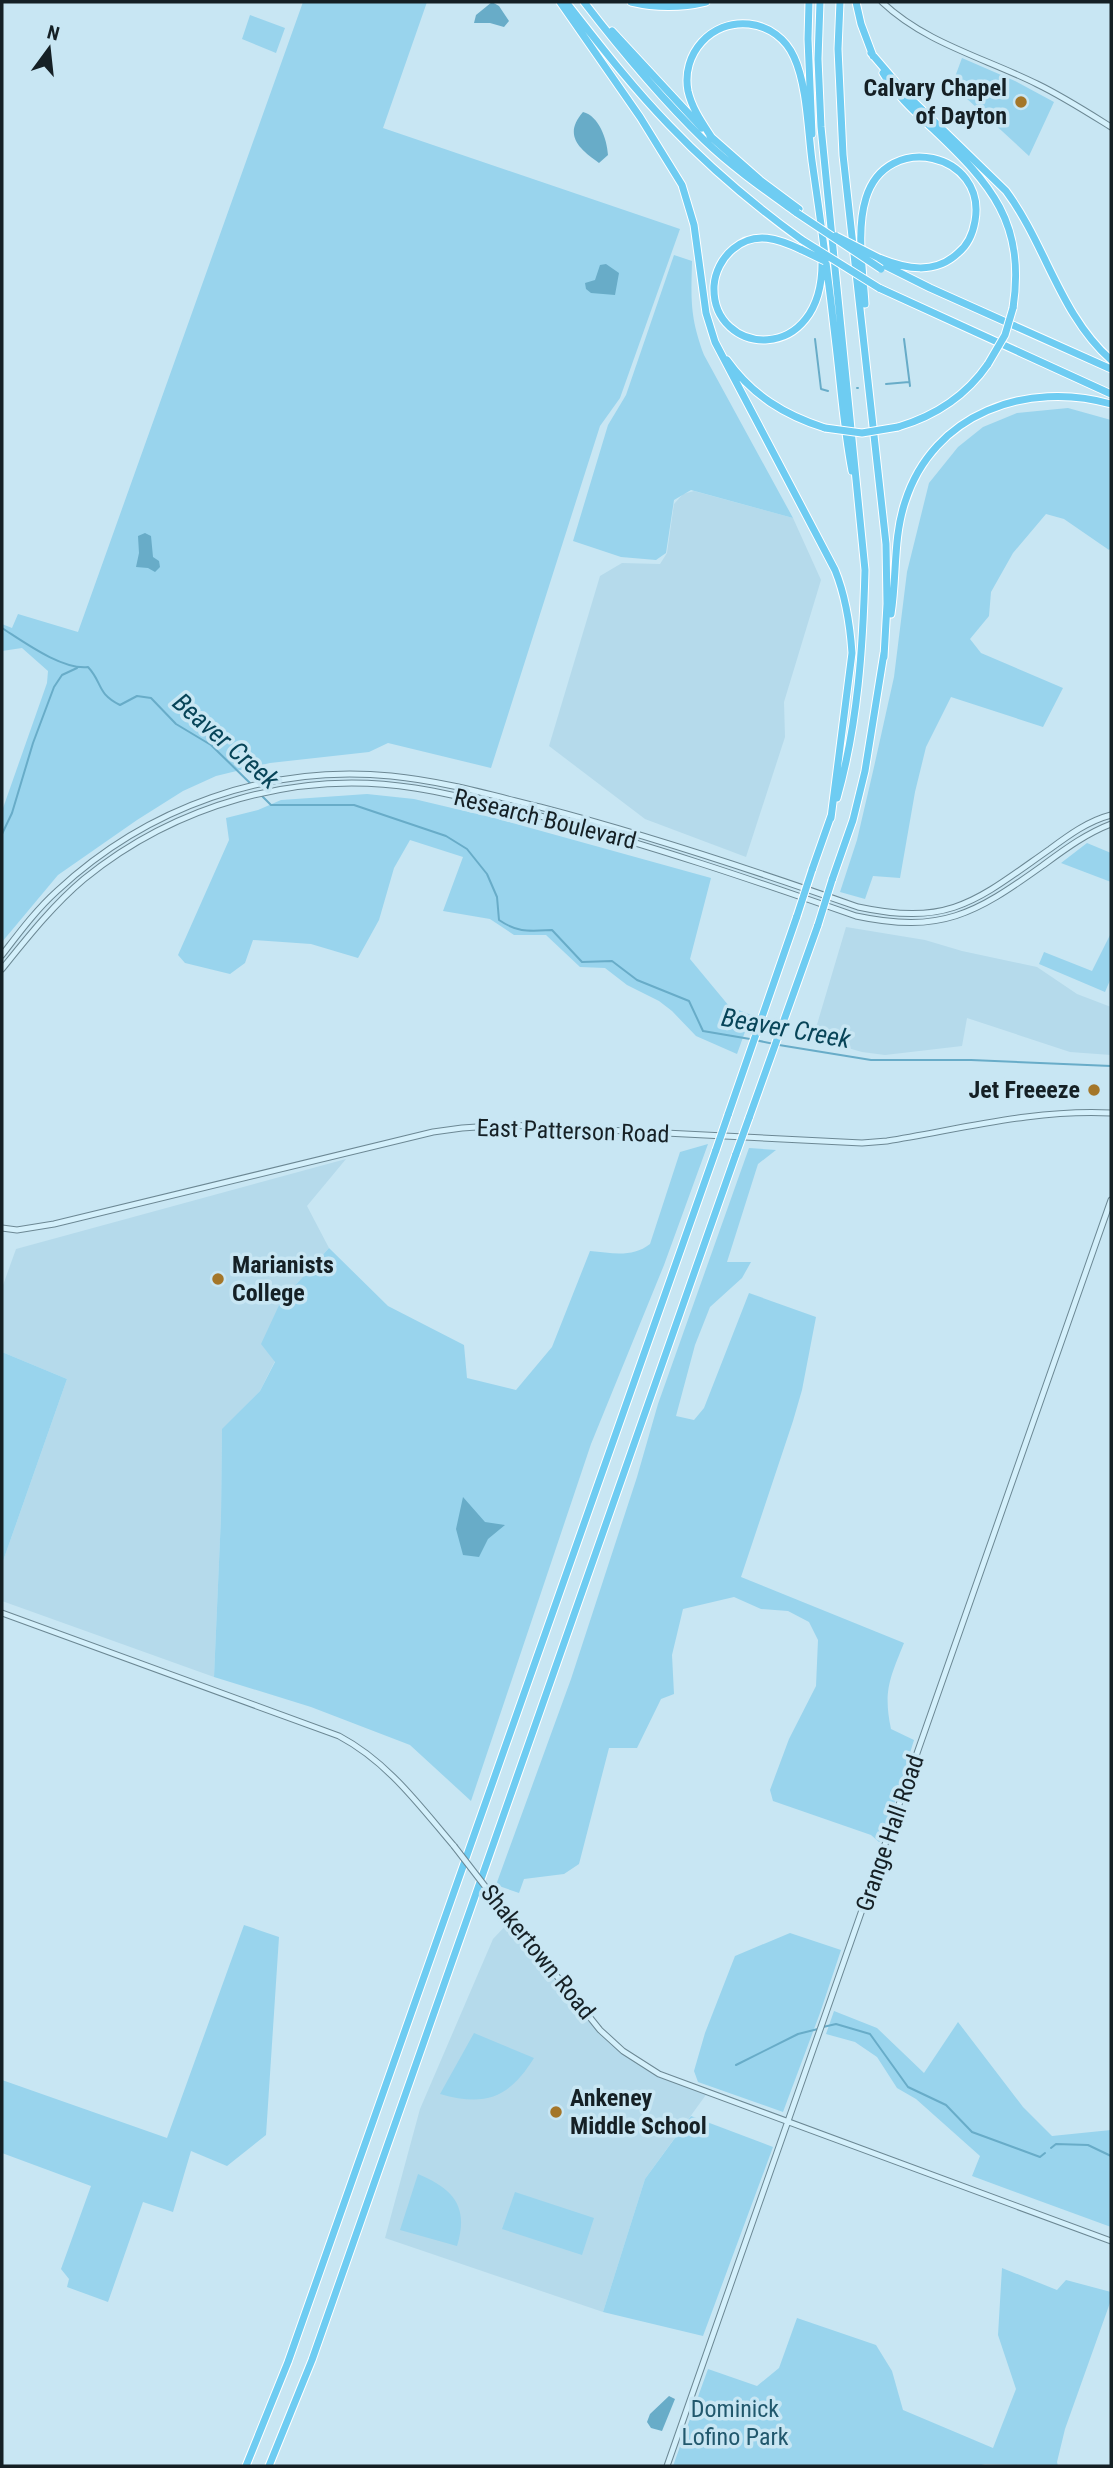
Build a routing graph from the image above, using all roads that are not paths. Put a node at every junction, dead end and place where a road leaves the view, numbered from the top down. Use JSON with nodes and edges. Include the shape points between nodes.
{"nodes":[{"id":1,"x":560,"y":2,"type":"edge"},
{"id":2,"x":565,"y":2,"type":"edge"},
{"id":3,"x":585,"y":2,"type":"edge"},
{"id":4,"x":631,"y":2,"type":"edge"},
{"id":5,"x":706,"y":2,"type":"edge"},
{"id":6,"x":809,"y":2,"type":"edge"},
{"id":7,"x":820,"y":2,"type":"edge"},
{"id":8,"x":840,"y":2,"type":"edge"},
{"id":9,"x":856,"y":2,"type":"edge"},
{"id":10,"x":882,"y":2,"type":"edge"},
{"id":11,"x":871,"y":53,"type":"junction"},
{"id":12,"x":1111,"y":127,"type":"edge"},
{"id":13,"x":712,"y":138,"type":"junction"},
{"id":14,"x":814,"y":177,"type":"junction"},
{"id":15,"x":798,"y":211,"type":"junction"},
{"id":16,"x":821,"y":214,"type":"junction"},
{"id":17,"x":879,"y":263,"type":"junction"},
{"id":18,"x":879,"y":288,"type":"junction"},
{"id":19,"x":705,"y":304,"type":"junction"},
{"id":20,"x":866,"y":357,"type":"junction"},
{"id":21,"x":1111,"y":360,"type":"edge"},
{"id":22,"x":1111,"y":371,"type":"edge"},
{"id":23,"x":1111,"y":394,"type":"edge"},
{"id":24,"x":1111,"y":404,"type":"edge"},
{"id":25,"x":861,"y":515,"type":"junction"},
{"id":26,"x":884,"y":657,"type":"junction"},
{"id":27,"x":1111,"y":815,"type":"edge"},
{"id":28,"x":831,"y":818,"type":"junction"},
{"id":29,"x":1111,"y":824,"type":"edge"},
{"id":30,"x":2,"y":955,"type":"edge"},
{"id":31,"x":2,"y":969,"type":"edge"},
{"id":32,"x":1111,"y":1113,"type":"edge"},
{"id":33,"x":1111,"y":1200,"type":"edge"},
{"id":34,"x":2,"y":1228,"type":"edge"},
{"id":35,"x":2,"y":1613,"type":"edge"},
{"id":36,"x":789,"y":2122,"type":"junction"},
{"id":37,"x":1111,"y":2241,"type":"edge"},
{"id":38,"x":246,"y":2466,"type":"edge"},
{"id":39,"x":269,"y":2466,"type":"edge"},
{"id":40,"x":667,"y":2466,"type":"edge"}],
"edges":[{"from":1,"to":19,"type":"highway","via":[[682,186],[694,225]]},
{"from":2,"to":18,"type":"highway","bridge":true,"via":[[641,95],[740,192],[802,240]]},
{"from":3,"to":13,"type":"highway"},
{"from":3,"to":15,"type":"highway","via":[[630,61],[705,141],[752,181]]},
{"from":4,"to":5,"type":"highway","via":[[672,7]]},
{"from":6,"to":14,"type":"highway"},
{"from":7,"to":25,"type":"highway","via":[[821,127]]},
{"from":8,"to":20,"type":"highway","via":[[843,155]]},
{"from":9,"to":11,"type":"highway"},
{"from":10,"to":12,"type":"street","via":[[923,33],[1038,85]]},
{"from":11,"to":19,"type":"highway","bridge":true,"via":[[899,95],[978,173],[1009,231],[1015,257],[1013,308],[1005,335],[988,364],[972,384],[924,418],[862,433],[825,428],[782,411],[747,385],[719,346]]},
{"from":11,"to":21,"type":"highway","via":[[907,95],[1006,191],[1075,317]]},
{"from":13,"to":14,"type":"highway","via":[[688,92],[692,55],[704,39],[720,29],[740,24],[762,27],[786,44],[798,66]]},
{"from":13,"to":15,"type":"highway"},
{"from":14,"to":16,"type":"highway"},
{"from":15,"to":17,"type":"highway","bridge":true},
{"from":15,"to":17,"type":"highway","bridge":true},
{"from":16,"to":18,"type":"highway","bridge":true,"via":[[821,283],[805,322],[792,333],[770,340],[747,336],[728,324],[714,289],[719,266],[732,249],[746,241],[768,237],[803,250]]},
{"from":16,"to":25,"type":"highway","via":[[848,453]]},
{"from":17,"to":20,"type":"highway","via":[[931,268],[960,252],[973,231],[976,208],[972,191],[958,171],[937,159],[911,157],[883,170],[869,190],[862,226]]},
{"from":17,"to":22,"type":"highway","via":[[953,304]]},
{"from":18,"to":23,"type":"highway"},
{"from":19,"to":28,"type":"highway","via":[[717,349],[835,570],[848,609],[851,665]]},
{"from":20,"to":26,"type":"highway","via":[[886,544]]},
{"from":24,"to":26,"type":"highway","via":[[1059,395],[1016,400],[974,417],[939,445],[916,477],[901,515]]},
{"from":25,"to":28,"type":"highway","via":[[865,570],[858,692]]},
{"from":26,"to":39,"type":"highway","bridge":true,"via":[[853,820],[818,925],[312,2360]]},
{"from":27,"to":30,"type":"street","name":"Research Boulevard","via":[[1077,829],[963,906],[920,914],[888,913],[610,825],[434,782],[353,773],[270,781],[191,803],[95,858],[49,899]]},
{"from":28,"to":38,"type":"highway","bridge":true,"via":[[293,2349]]},
{"from":29,"to":31,"type":"street","name":"Research Boulevard","via":[[1080,838],[983,905],[939,920],[888,923],[645,845],[478,801],[414,788],[317,784],[211,807],[113,856],[64,898]]},
{"from":32,"to":34,"type":"street","name":"East Patterson Road","via":[[1038,1114],[862,1143],[507,1125],[462,1128],[54,1224]]},
{"from":33,"to":36,"type":"street","name":"Grange Hall Road"},
{"from":35,"to":36,"type":"street","name":"Shakertown Road","bridge":true,"via":[[362,1748],[387,1769],[454,1846],[600,2029],[623,2051],[659,2074]]},
{"from":36,"to":37,"type":"street","name":"Shakertown Road"},
{"from":36,"to":40,"type":"street","name":"Grange Hall Road"}]}
